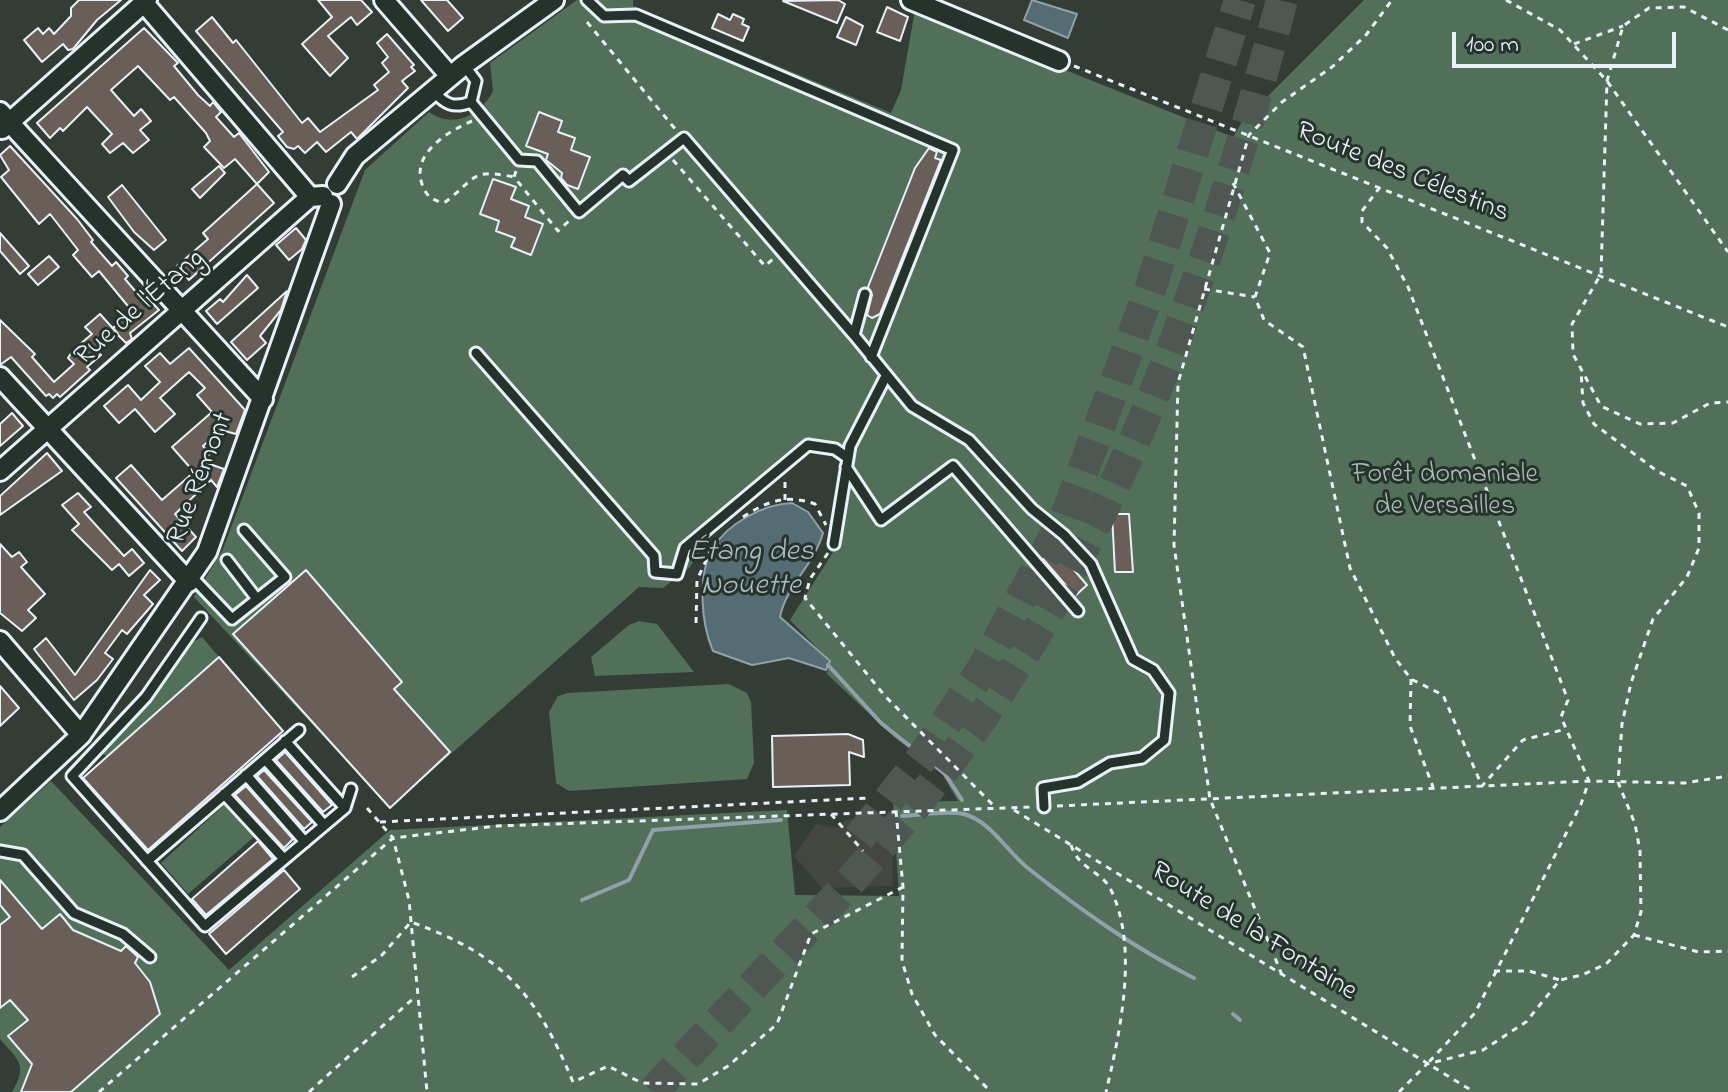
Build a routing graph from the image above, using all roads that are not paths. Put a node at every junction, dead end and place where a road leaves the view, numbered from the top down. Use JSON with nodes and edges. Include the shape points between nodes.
{"nodes":[{"id":1,"x":384,"y":0,"type":"edge"},
{"id":2,"x":554,"y":0,"type":"edge"},
{"id":3,"x":587,"y":0,"type":"edge"},
{"id":4,"x":911,"y":0,"type":"edge"},
{"id":5,"x":145,"y":1,"type":"edge"},
{"id":6,"x":941,"y":6,"type":"edge"},
{"id":7,"x":1059,"y":61,"type":"road end"},
{"id":8,"x":457,"y":71,"type":"junction"},
{"id":9,"x":433,"y":91,"type":"junction"},
{"id":10,"x":471,"y":102,"type":"junction"},
{"id":11,"x":3,"y":122,"type":"edge"},
{"id":12,"x":325,"y":195,"type":"junction"},
{"id":13,"x":865,"y":294,"type":"dead end"},
{"id":14,"x":182,"y":310,"type":"junction"},
{"id":15,"x":854,"y":335,"type":"junction"},
{"id":16,"x":476,"y":353,"type":"dead end"},
{"id":17,"x":871,"y":357,"type":"junction"},
{"id":18,"x":886,"y":376,"type":"junction"},
{"id":19,"x":0,"y":377,"type":"edge"},
{"id":20,"x":263,"y":399,"type":"junction"},
{"id":21,"x":48,"y":428,"type":"junction"},
{"id":22,"x":847,"y":463,"type":"junction"},
{"id":23,"x":0,"y":471,"type":"edge"},
{"id":24,"x":244,"y":530,"type":"dead end"},
{"id":25,"x":834,"y":544,"type":"road end"},
{"id":26,"x":227,"y":560,"type":"dead end"},
{"id":27,"x":190,"y":579,"type":"junction"},
{"id":28,"x":257,"y":599,"type":"junction"},
{"id":29,"x":1078,"y":611,"type":"dead end"},
{"id":30,"x":201,"y":618,"type":"dead end"},
{"id":31,"x":0,"y":641,"type":"edge"},
{"id":32,"x":299,"y":730,"type":"dead end"},
{"id":33,"x":81,"y":735,"type":"junction"},
{"id":34,"x":285,"y":741,"type":"junction"},
{"id":35,"x":265,"y":759,"type":"junction"},
{"id":36,"x":246,"y":775,"type":"junction"},
{"id":37,"x":351,"y":789,"type":"dead end"},
{"id":38,"x":224,"y":794,"type":"junction"},
{"id":39,"x":1044,"y":807,"type":"road end"},
{"id":40,"x":345,"y":808,"type":"junction"},
{"id":41,"x":0,"y":811,"type":"edge"},
{"id":42,"x":324,"y":825,"type":"junction"},
{"id":43,"x":305,"y":842,"type":"junction"},
{"id":44,"x":0,"y":851,"type":"edge"},
{"id":45,"x":284,"y":859,"type":"junction"},
{"id":46,"x":147,"y":861,"type":"junction"},
{"id":47,"x":150,"y":957,"type":"dead end"}],
"edges":[{"from":1,"to":8,"type":"street"},
{"from":2,"to":8,"type":"street","name":"Rue Rémont"},
{"from":3,"to":17,"type":"lane","via":[[604,16],[636,15],[953,150]]},
{"from":4,"to":6,"type":"street"},
{"from":5,"to":11,"type":"street"},
{"from":5,"to":12,"type":"street"},
{"from":6,"to":7,"type":"street"},
{"from":8,"to":9,"type":"street","name":"Rue Rémont"},
{"from":8,"to":10,"type":"lane","via":[[476,81]]},
{"from":9,"to":10,"type":"lane","via":[[453,106]]},
{"from":9,"to":12,"type":"street","name":"Rue Rémont","via":[[355,156]]},
{"from":10,"to":15,"type":"lane","via":[[519,160],[537,161],[579,212],[623,175],[629,181],[684,138]]},
{"from":11,"to":14,"type":"street"},
{"from":12,"to":14,"type":"street","name":"Rue de l'Étang"},
{"from":12,"to":20,"type":"street","name":"Rue Rémont"},
{"from":13,"to":15,"type":"lane"},
{"from":14,"to":20,"type":"street"},
{"from":14,"to":21,"type":"street","name":"Rue de l'Étang"},
{"from":15,"to":17,"type":"lane"},
{"from":16,"to":22,"type":"lane","via":[[654,556],[655,572],[677,574],[685,548],[808,445],[820,444]]},
{"from":17,"to":18,"type":"lane"},
{"from":18,"to":22,"type":"lane","via":[[857,426]]},
{"from":18,"to":39,"type":"lane","via":[[912,406],[969,440],[1091,564],[1133,659],[1153,670],[1169,693],[1164,740],[1142,758],[1110,763],[1078,782],[1043,788]]},
{"from":19,"to":21,"type":"street"},
{"from":20,"to":27,"type":"street","name":"Rue Rémont","via":[[207,552]]},
{"from":21,"to":23,"type":"street","name":"Rue de l'Étang"},
{"from":21,"to":27,"type":"street"},
{"from":22,"to":25,"type":"lane"},
{"from":22,"to":29,"type":"lane","via":[[881,520],[953,466]]},
{"from":24,"to":28,"type":"lane","via":[[285,577]]},
{"from":26,"to":28,"type":"lane"},
{"from":27,"to":28,"type":"lane","via":[[232,619]]},
{"from":27,"to":33,"type":"street","name":"Rue Rémont"},
{"from":30,"to":46,"type":"lane","via":[[146,697],[72,776]]},
{"from":31,"to":33,"type":"street"},
{"from":32,"to":34,"type":"lane"},
{"from":33,"to":41,"type":"street","name":"Rue Rémont"},
{"from":34,"to":35,"type":"lane"},
{"from":34,"to":40,"type":"lane"},
{"from":35,"to":36,"type":"lane"},
{"from":35,"to":42,"type":"lane"},
{"from":36,"to":38,"type":"lane"},
{"from":36,"to":43,"type":"lane"},
{"from":37,"to":40,"type":"lane"},
{"from":38,"to":45,"type":"lane"},
{"from":38,"to":46,"type":"lane"},
{"from":40,"to":42,"type":"lane"},
{"from":42,"to":43,"type":"lane"},
{"from":43,"to":45,"type":"lane"},
{"from":44,"to":47,"type":"lane","via":[[23,855],[74,913],[123,934]]},
{"from":45,"to":46,"type":"lane","via":[[205,926]]}]}
